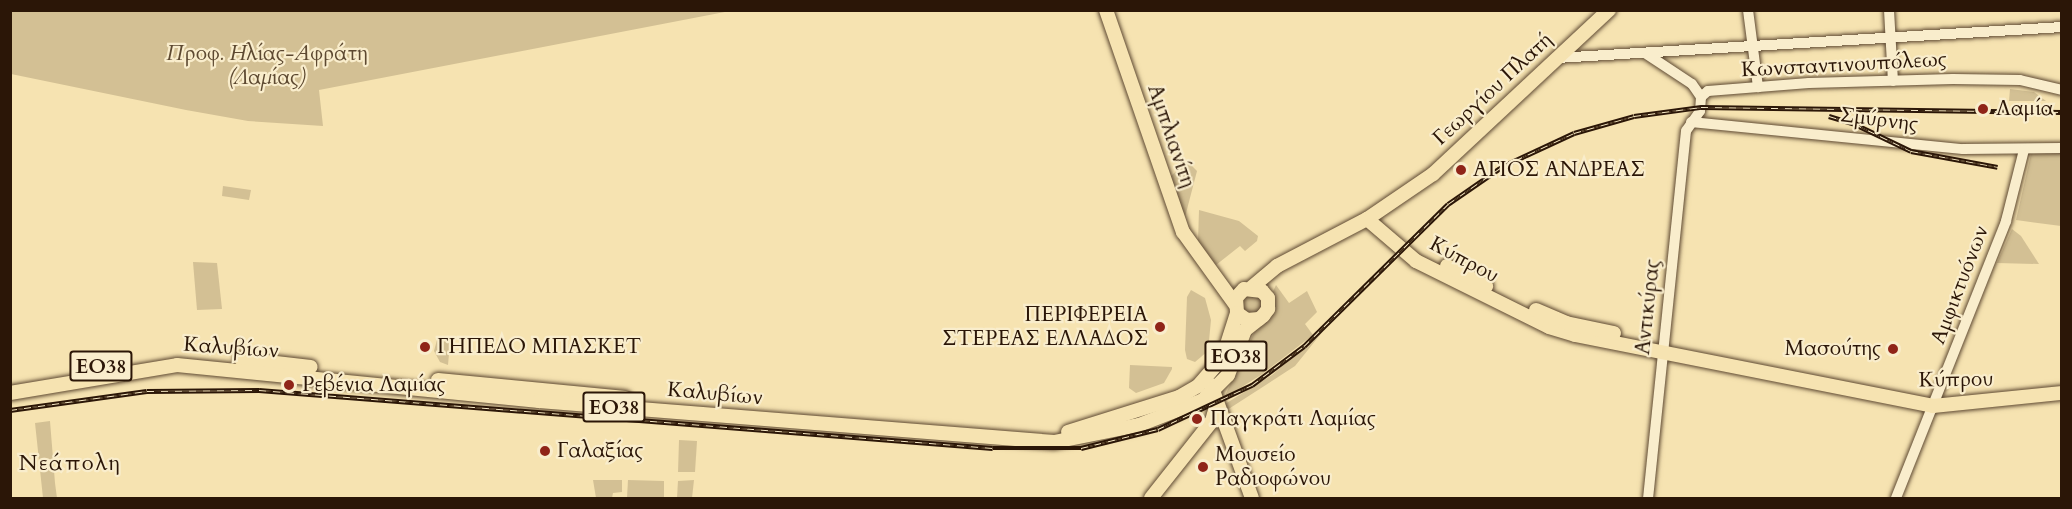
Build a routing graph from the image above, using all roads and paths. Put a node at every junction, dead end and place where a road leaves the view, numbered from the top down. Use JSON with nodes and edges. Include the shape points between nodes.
{"nodes":[{"id":1,"x":1106,"y":10,"type":"edge"},
{"id":2,"x":1609,"y":10,"type":"edge"},
{"id":3,"x":1748,"y":10,"type":"edge"},
{"id":4,"x":1889,"y":10,"type":"edge"},
{"id":5,"x":2061,"y":27,"type":"edge"},
{"id":6,"x":1890,"y":38,"type":"junction"},
{"id":7,"x":1752,"y":46,"type":"junction"},
{"id":8,"x":1645,"y":53,"type":"junction"},
{"id":9,"x":1557,"y":58,"type":"junction"},
{"id":10,"x":1893,"y":81,"type":"junction"},
{"id":11,"x":1758,"y":87,"type":"junction"},
{"id":12,"x":2061,"y":90,"type":"edge"},
{"id":13,"x":1701,"y":97,"type":"junction"},
{"id":14,"x":1691,"y":122,"type":"junction"},
{"id":15,"x":2061,"y":148,"type":"edge"},
{"id":16,"x":2024,"y":150,"type":"junction"},
{"id":17,"x":1369,"y":221,"type":"junction"},
{"id":18,"x":1293,"y":261,"type":"junction"},
{"id":19,"x":1209,"y":268,"type":"junction"},
{"id":20,"x":1249,"y":287,"type":"junction"},
{"id":21,"x":1267,"y":296,"type":"junction"},
{"id":22,"x":1236,"y":308,"type":"junction"},
{"id":23,"x":1259,"y":319,"type":"junction"},
{"id":24,"x":1664,"y":348,"type":"junction"},
{"id":25,"x":1213,"y":371,"type":"junction"},
{"id":26,"x":10,"y":385,"type":"edge"},
{"id":27,"x":2061,"y":386,"type":"edge"},
{"id":28,"x":10,"y":393,"type":"edge"},
{"id":29,"x":2061,"y":393,"type":"edge"},
{"id":30,"x":1935,"y":402,"type":"junction"},
{"id":31,"x":1218,"y":405,"type":"junction"},
{"id":32,"x":1186,"y":430,"type":"dead end"},
{"id":33,"x":1196,"y":441,"type":"junction"},
{"id":34,"x":1151,"y":498,"type":"edge"},
{"id":35,"x":1252,"y":498,"type":"edge"},
{"id":36,"x":1648,"y":498,"type":"edge"},
{"id":37,"x":1896,"y":498,"type":"edge"}],
"edges":[{"from":1,"to":19,"type":"main road","name":"Αμπλιανίτη","via":[[1176,215],[1189,244]]},
{"from":2,"to":9,"type":"main road","name":"Γεωργίου Πλατή","number":"ΕΟ38"},
{"from":3,"to":7,"type":"street"},
{"from":4,"to":6,"type":"street"},
{"from":5,"to":6,"type":"street"},
{"from":6,"to":7,"type":"street"},
{"from":6,"to":10,"type":"street"},
{"from":7,"to":8,"type":"street"},
{"from":7,"to":11,"type":"street"},
{"from":8,"to":9,"type":"street"},
{"from":8,"to":13,"type":"street","via":[[1692,84]]},
{"from":9,"to":17,"type":"main road","name":"Γεωργίου Πλατή","number":"ΕΟ38","via":[[1433,174]]},
{"from":10,"to":11,"type":"street","name":"Κωνσταντινουπόλεως"},
{"from":10,"to":12,"type":"street","name":"Κωνσταντινουπόλεως","via":[[1999,79]]},
{"from":11,"to":13,"type":"street","name":"Κωνσταντινουπόλεως","via":[[1708,92]]},
{"from":13,"to":14,"type":"street","name":"Αντικύρας","via":[[1700,111]]},
{"from":14,"to":16,"type":"street","name":"Σμύρνης","via":[[1942,147]]},
{"from":14,"to":24,"type":"street","name":"Αντικύρας","via":[[1686,131]]},
{"from":15,"to":16,"type":"street","name":"Σμύρνης"},
{"from":16,"to":30,"type":"street","name":"Αμφικτυόνων","via":[[2006,221]]},
{"from":17,"to":18,"type":"main road","name":"Γεωργίου Πλατή","number":"ΕΟ38"},
{"from":17,"to":24,"type":"main road","name":"Κύπρου","via":[[1442,274],[1563,332]]},
{"from":18,"to":20,"type":"main road","name":"Γεωργίου Πλατή","number":"ΕΟ38","via":[[1277,266]]},
{"from":18,"to":21,"type":"main road","name":"Γεωργίου Πλατή","number":"ΕΟ38","via":[[1271,280]]},
{"from":19,"to":20,"type":"main road","name":"Αμπλιανίτη"},
{"from":19,"to":22,"type":"main road","name":"Αμπλιανίτη"},
{"from":20,"to":21,"type":"main road"},
{"from":20,"to":22,"type":"main road","number":"ΕΟ38","via":[[1237,295]]},
{"from":21,"to":23,"type":"main road","number":"ΕΟ38","via":[[1268,309]]},
{"from":22,"to":23,"type":"main road","number":"ΕΟ38","via":[[1247,320]]},
{"from":22,"to":25,"type":"main road","name":"Καλυβίων","number":"ΕΟ38","via":[[1226,353]]},
{"from":23,"to":31,"type":"main road","name":"Καλυβίων","number":"ΕΟ38","via":[[1245,330]]},
{"from":24,"to":30,"type":"main road","name":"Κύπρου"},
{"from":24,"to":36,"type":"street","name":"Αντικύρας"},
{"from":25,"to":26,"type":"main road","name":"Καλυβίων","number":"ΕΟ38","via":[[1179,397],[1083,429],[1048,434],[184,356],[133,361]]},
{"from":25,"to":31,"type":"main road"},
{"from":27,"to":30,"type":"main road","name":"Κύπρου"},
{"from":28,"to":31,"type":"main road","name":"Καλυβίων","number":"ΕΟ38","via":[[177,364],[539,401],[1041,442],[1089,437]]},
{"from":29,"to":30,"type":"main road","name":"Κύπρου"},
{"from":30,"to":37,"type":"street","name":"Αμφικτυόνων"},
{"from":31,"to":33,"type":"main road","via":[[1212,421]]},
{"from":31,"to":35,"type":"main road"},
{"from":32,"to":33,"type":"main road"},
{"from":33,"to":34,"type":"main road"}]}
